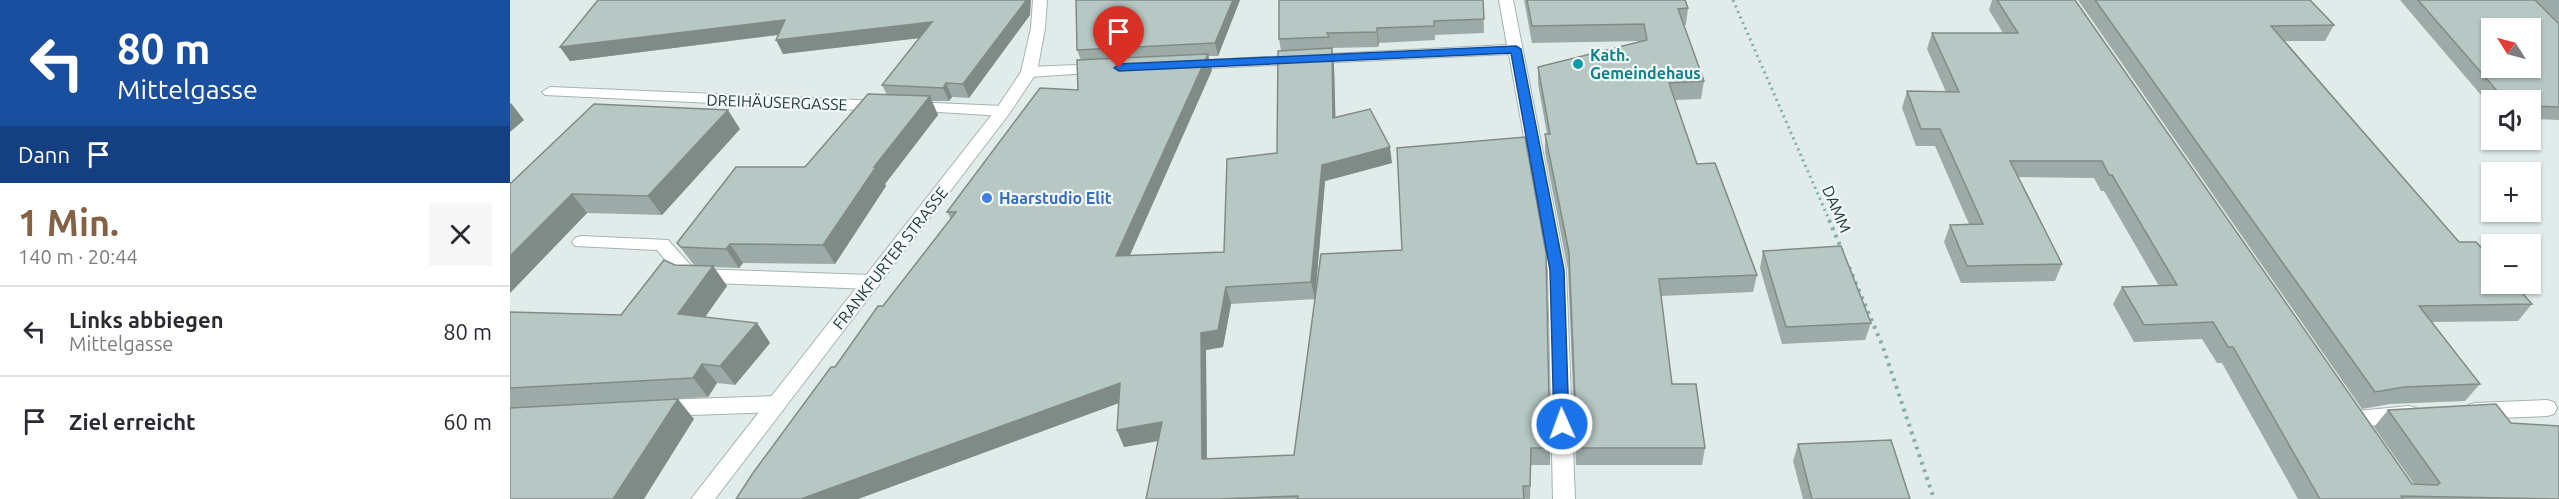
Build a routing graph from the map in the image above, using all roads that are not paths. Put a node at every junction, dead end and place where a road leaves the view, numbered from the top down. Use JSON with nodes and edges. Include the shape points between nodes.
{"nodes":[{"id":1,"x":1040,"y":0,"type":"edge"},
{"id":2,"x":1506,"y":0,"type":"edge"},
{"id":3,"x":1516,"y":49,"type":"junction"},
{"id":4,"x":1168,"y":66,"type":"edge"},
{"id":5,"x":1110,"y":68,"type":"edge"},
{"id":6,"x":1029,"y":72,"type":"junction"},
{"id":7,"x":550,"y":92,"type":"dead end"},
{"id":8,"x":1003,"y":111,"type":"junction"},
{"id":9,"x":581,"y":242,"type":"dead end"},
{"id":10,"x":871,"y":282,"type":"junction"},
{"id":11,"x":2343,"y":400,"type":"edge"},
{"id":12,"x":776,"y":404,"type":"junction"},
{"id":13,"x":2547,"y":408,"type":"dead end"},
{"id":14,"x":636,"y":410,"type":"edge"},
{"id":15,"x":2457,"y":412,"type":"edge"},
{"id":16,"x":2424,"y":413,"type":"edge"},
{"id":17,"x":2357,"y":419,"type":"junction"},
{"id":18,"x":2369,"y":437,"type":"edge"},
{"id":19,"x":702,"y":499,"type":"edge"},
{"id":20,"x":1564,"y":499,"type":"edge"}],
"edges":[{"from":1,"to":6,"type":"street","name":"FRANKFURTER STRASSE"},
{"from":2,"to":3,"type":"street"},
{"from":3,"to":4,"type":"street"},
{"from":3,"to":20,"type":"street","via":[[1557,270]]},
{"from":5,"to":6,"type":"street"},
{"from":6,"to":8,"type":"street","name":"FRANKFURTER STRASSE"},
{"from":7,"to":8,"type":"street","name":"DREIHÄUSERGASSE"},
{"from":8,"to":10,"type":"street","name":"FRANKFURTER STRASSE"},
{"from":9,"to":10,"type":"street","via":[[662,244],[689,274]]},
{"from":10,"to":12,"type":"street","name":"FRANKFURTER STRASSE"},
{"from":11,"to":17,"type":"street"},
{"from":12,"to":14,"type":"street"},
{"from":12,"to":19,"type":"street","name":"FRANKFURTER STRASSE"},
{"from":13,"to":15,"type":"street"},
{"from":16,"to":17,"type":"street"},
{"from":17,"to":18,"type":"street"}]}
